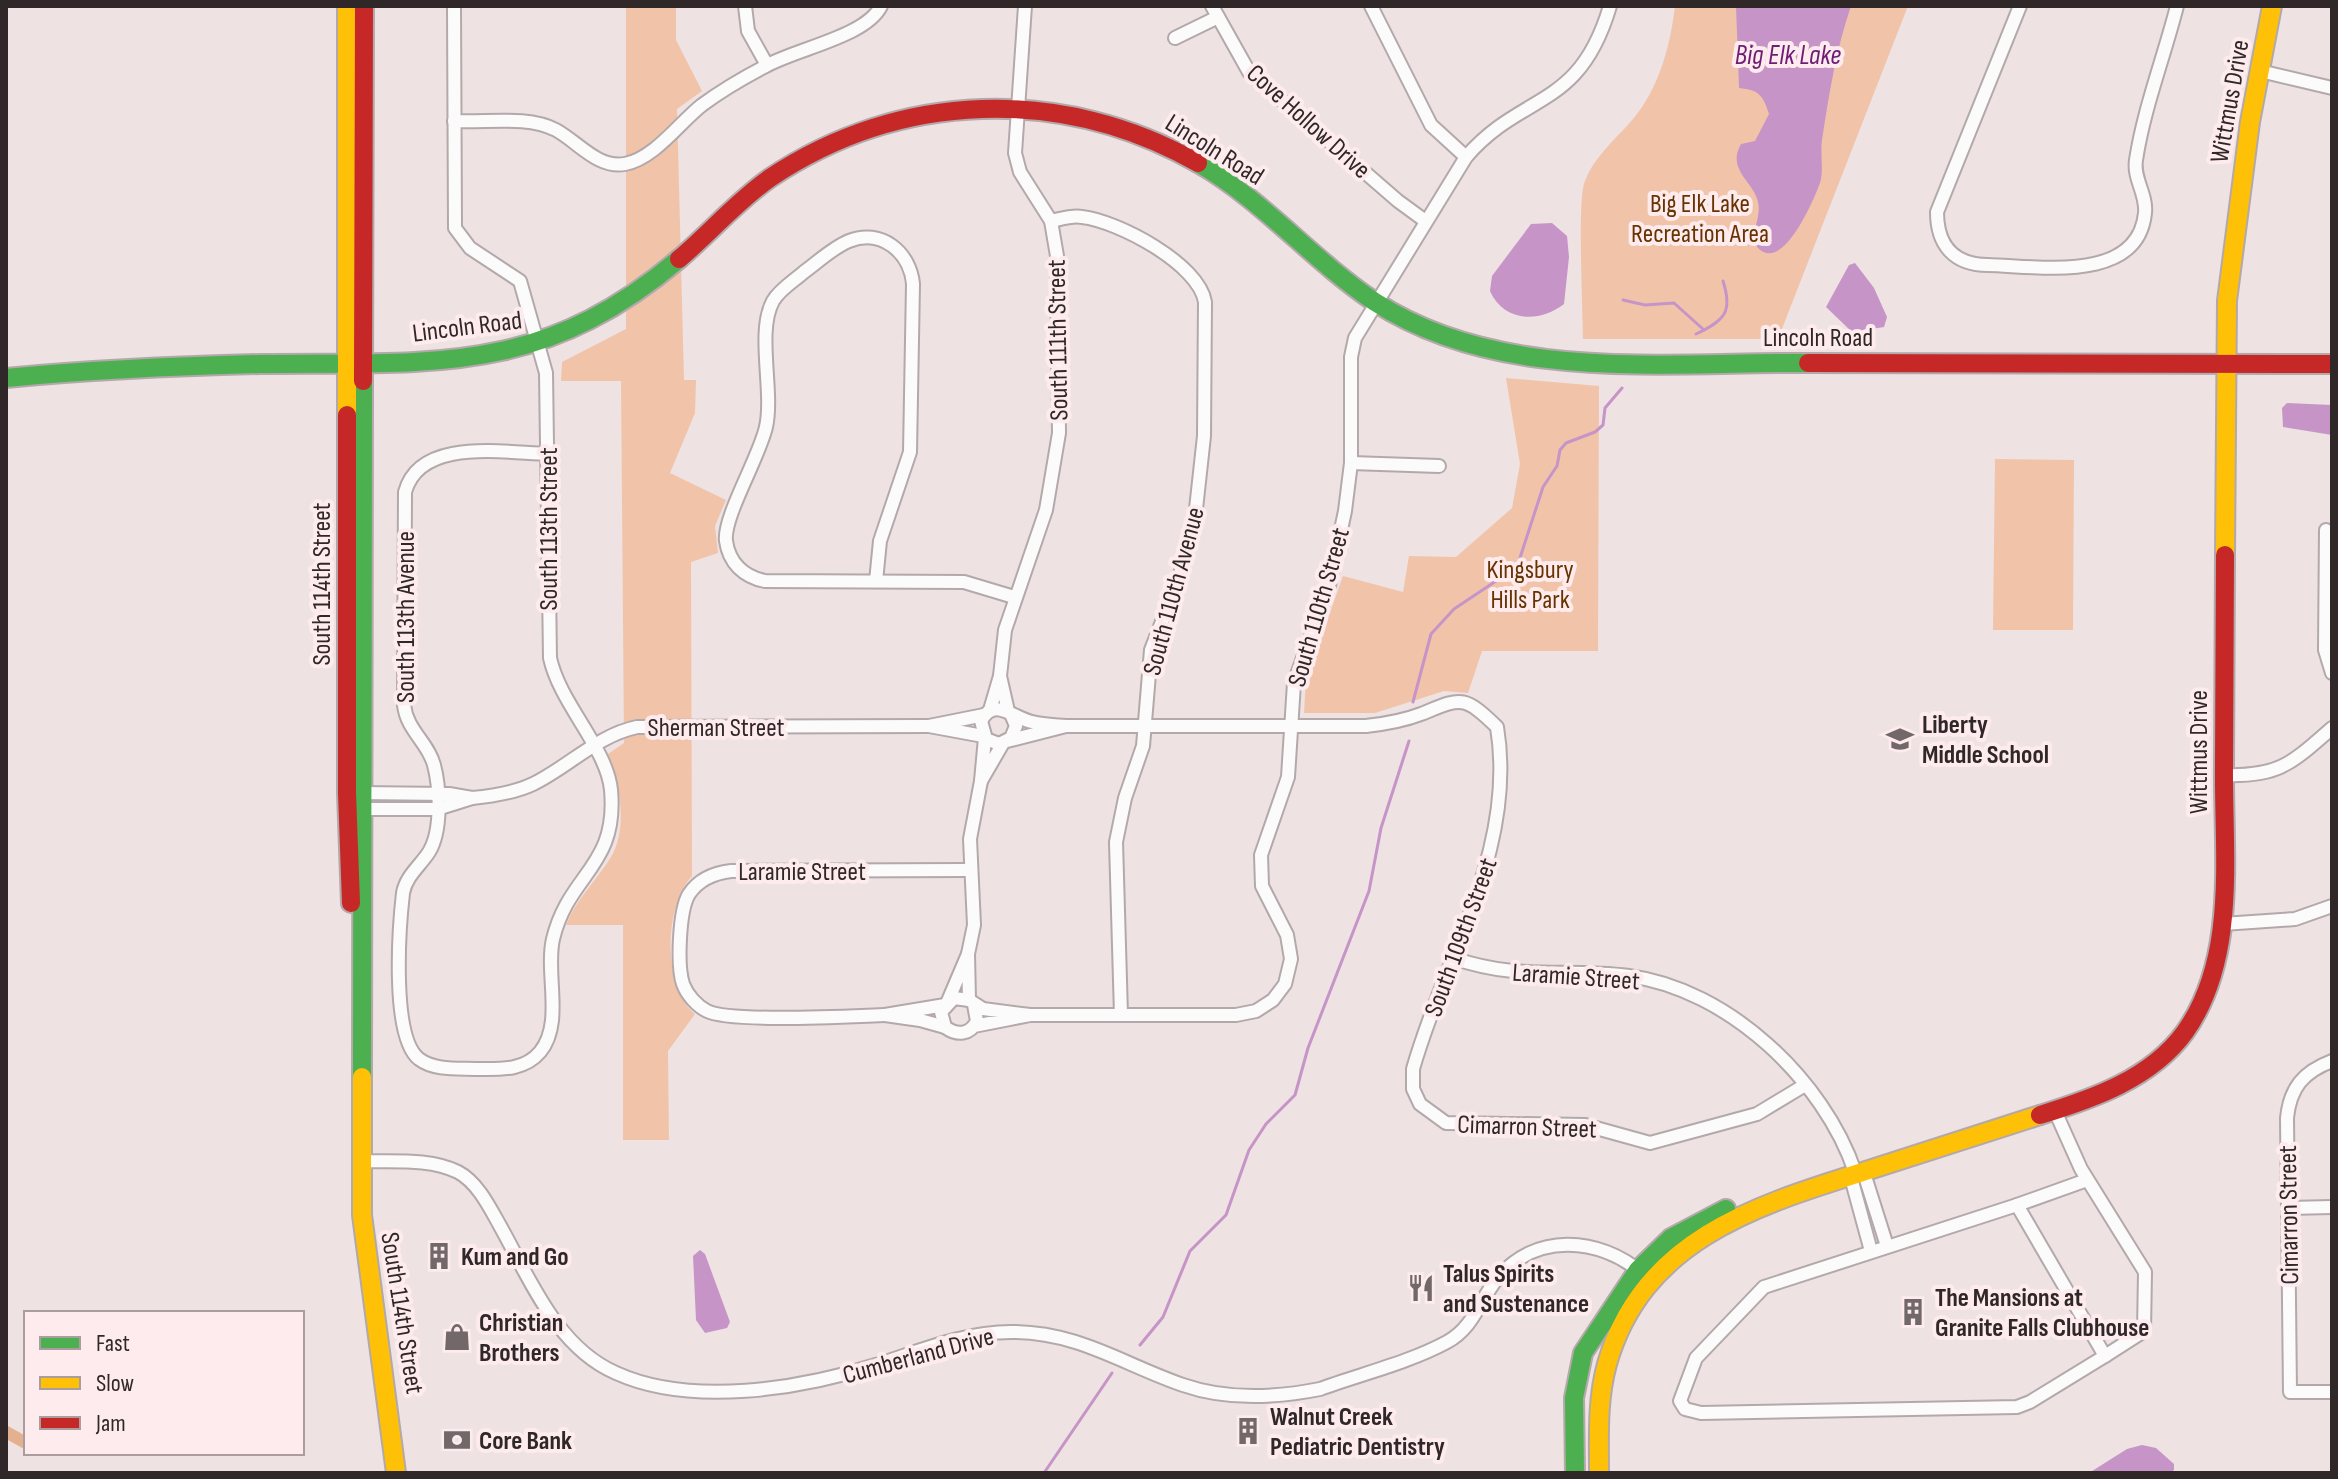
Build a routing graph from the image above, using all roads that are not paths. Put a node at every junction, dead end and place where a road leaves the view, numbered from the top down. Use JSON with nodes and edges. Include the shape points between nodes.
{"nodes":[{"id":1,"x":347,"y":6,"type":"edge"},
{"id":2,"x":364,"y":6,"type":"edge"},
{"id":3,"x":454,"y":6,"type":"edge"},
{"id":4,"x":745,"y":6,"type":"edge"},
{"id":5,"x":881,"y":6,"type":"edge"},
{"id":6,"x":1025,"y":6,"type":"edge"},
{"id":7,"x":1371,"y":6,"type":"edge"},
{"id":8,"x":1610,"y":6,"type":"edge"},
{"id":9,"x":2020,"y":6,"type":"edge"},
{"id":10,"x":2177,"y":6,"type":"edge"},
{"id":11,"x":2272,"y":6,"type":"edge"},
{"id":12,"x":1215,"y":11,"type":"edge"},
{"id":13,"x":1175,"y":38,"type":"dead end"},
{"id":14,"x":767,"y":65,"type":"junction"},
{"id":15,"x":2260,"y":71,"type":"junction"},
{"id":16,"x":2332,"y":88,"type":"edge"},
{"id":17,"x":1016,"y":108,"type":"junction"},
{"id":18,"x":454,"y":121,"type":"junction"},
{"id":19,"x":1466,"y":157,"type":"junction"},
{"id":20,"x":1424,"y":220,"type":"junction"},
{"id":21,"x":1051,"y":221,"type":"junction"},
{"id":22,"x":1375,"y":302,"type":"junction"},
{"id":23,"x":537,"y":343,"type":"junction"},
{"id":24,"x":356,"y":363,"type":"junction"},
{"id":25,"x":2227,"y":364,"type":"junction"},
{"id":26,"x":2332,"y":364,"type":"edge"},
{"id":27,"x":6,"y":378,"type":"edge"},
{"id":28,"x":549,"y":454,"type":"junction"},
{"id":29,"x":1351,"y":463,"type":"junction"},
{"id":30,"x":1439,"y":466,"type":"dead end"},
{"id":31,"x":2326,"y":530,"type":"dead end"},
{"id":32,"x":876,"y":581,"type":"junction"},
{"id":33,"x":1014,"y":597,"type":"junction"},
{"id":34,"x":2332,"y":673,"type":"edge"},
{"id":35,"x":1000,"y":676,"type":"junction"},
{"id":36,"x":987,"y":712,"type":"junction"},
{"id":37,"x":1010,"y":713,"type":"junction"},
{"id":38,"x":1291,"y":725,"type":"junction"},
{"id":39,"x":929,"y":726,"type":"junction"},
{"id":40,"x":1066,"y":726,"type":"junction"},
{"id":41,"x":1145,"y":726,"type":"junction"},
{"id":42,"x":2332,"y":728,"type":"edge"},
{"id":43,"x":984,"y":737,"type":"junction"},
{"id":44,"x":1005,"y":742,"type":"junction"},
{"id":45,"x":593,"y":747,"type":"junction"},
{"id":46,"x":2224,"y":775,"type":"junction"},
{"id":47,"x":981,"y":781,"type":"junction"},
{"id":48,"x":437,"y":794,"type":"junction"},
{"id":49,"x":472,"y":798,"type":"junction"},
{"id":50,"x":355,"y":801,"type":"junction"},
{"id":51,"x":437,"y":809,"type":"junction"},
{"id":52,"x":969,"y":870,"type":"junction"},
{"id":53,"x":2332,"y":906,"type":"edge"},
{"id":54,"x":2223,"y":924,"type":"junction"},
{"id":55,"x":968,"y":954,"type":"junction"},
{"id":56,"x":1453,"y":958,"type":"junction"},
{"id":57,"x":971,"y":1002,"type":"junction"},
{"id":58,"x":946,"y":1003,"type":"junction"},
{"id":59,"x":885,"y":1015,"type":"junction"},
{"id":60,"x":1030,"y":1015,"type":"junction"},
{"id":61,"x":1121,"y":1015,"type":"junction"},
{"id":62,"x":974,"y":1026,"type":"junction"},
{"id":63,"x":945,"y":1027,"type":"junction"},
{"id":64,"x":407,"y":1044,"type":"joint"},
{"id":65,"x":2332,"y":1061,"type":"edge"},
{"id":66,"x":1805,"y":1085,"type":"junction"},
{"id":67,"x":2055,"y":1111,"type":"junction"},
{"id":68,"x":1430,"y":1114,"type":"joint"},
{"id":69,"x":363,"y":1161,"type":"junction"},
{"id":70,"x":1856,"y":1172,"type":"junction"},
{"id":71,"x":2087,"y":1180,"type":"junction"},
{"id":72,"x":2017,"y":1205,"type":"junction"},
{"id":73,"x":2332,"y":1207,"type":"edge"},
{"id":74,"x":2288,"y":1208,"type":"junction"},
{"id":75,"x":1887,"y":1246,"type":"junction"},
{"id":76,"x":1871,"y":1251,"type":"junction"},
{"id":77,"x":1645,"y":1275,"type":"junction"},
{"id":78,"x":2105,"y":1356,"type":"junction"},
{"id":79,"x":2332,"y":1392,"type":"edge"},
{"id":80,"x":396,"y":1473,"type":"edge"},
{"id":81,"x":1575,"y":1473,"type":"edge"},
{"id":82,"x":1599,"y":1473,"type":"edge"}],
"edges":[{"from":1,"to":24,"type":"street","name":"South 114th Street"},
{"from":2,"to":24,"type":"street","name":"South 114th Street"},
{"from":3,"to":18,"type":"street","name":"South 113th Street"},
{"from":4,"to":14,"type":"street","via":[[748,31]]},
{"from":5,"to":14,"type":"street","via":[[855,29]]},
{"from":6,"to":17,"type":"street","name":"South 111th Street"},
{"from":7,"to":19,"type":"street","via":[[1431,125]]},
{"from":8,"to":19,"type":"street","via":[[1589,57],[1571,81],[1489,133]]},
{"from":9,"to":10,"type":"street","via":[[1940,200],[1937,225],[1946,249],[1978,265],[2097,265],[2129,248],[2145,216],[2135,162]]},
{"from":11,"to":15,"type":"street","name":"Wittmus Drive"},
{"from":12,"to":13,"type":"street"},
{"from":12,"to":20,"type":"street","name":"Cove Hollow Drive","via":[[1249,72]]},
{"from":14,"to":18,"type":"street","via":[[702,106],[642,157],[624,164],[594,157],[543,125]]},
{"from":15,"to":16,"type":"street"},
{"from":15,"to":25,"type":"street","name":"Wittmus Drive","via":[[2232,255]]},
{"from":17,"to":21,"type":"street","name":"South 111th Street","via":[[1017,163]]},
{"from":17,"to":22,"type":"street","name":"Lincoln Road","via":[[1109,123],[1185,155],[1230,184]]},
{"from":17,"to":23,"type":"street","name":"Lincoln Road","via":[[975,107],[908,117],[834,142],[766,180],[648,287],[603,315]]},
{"from":18,"to":23,"type":"street","name":"South 113th Street","via":[[455,228],[470,248],[520,281]]},
{"from":19,"to":20,"type":"street","name":"South 110th Street"},
{"from":20,"to":22,"type":"street","name":"South 110th Street"},
{"from":21,"to":33,"type":"street","name":"South 111th Street","via":[[1057,256],[1057,457],[1046,510]]},
{"from":21,"to":41,"type":"street","name":"South 110th Avenue","via":[[1083,217],[1133,235],[1188,271],[1205,297],[1205,419],[1198,495],[1185,561],[1151,650]]},
{"from":22,"to":25,"type":"street","name":"Lincoln Road","via":[[1454,339],[1570,361]]},
{"from":22,"to":29,"type":"street","name":"South 110th Street","via":[[1352,349]]},
{"from":23,"to":24,"type":"street","name":"Lincoln Road","via":[[469,357]]},
{"from":23,"to":28,"type":"street","name":"South 113th Street","via":[[546,373]]},
{"from":24,"to":27,"type":"street","name":"Lincoln Road","via":[[144,366]]},
{"from":24,"to":50,"type":"street","name":"South 114th Street"},
{"from":25,"to":26,"type":"street","name":"Lincoln Road"},
{"from":25,"to":46,"type":"street","name":"Wittmus Drive"},
{"from":28,"to":45,"type":"street","name":"South 113th Street","via":[[550,658],[557,684]]},
{"from":28,"to":48,"type":"street","name":"South 113th Avenue","via":[[435,456],[410,478],[404,500],[404,705],[410,729],[432,757]]},
{"from":29,"to":30,"type":"street"},
{"from":29,"to":38,"type":"street","name":"South 110th Street","via":[[1340,541],[1297,671]]},
{"from":31,"to":34,"type":"street","via":[[2325,650]]},
{"from":32,"to":32,"type":"street","via":[[765,581],[746,574],[731,558],[726,538],[727,521],[768,418],[771,306],[781,290],[838,246],[866,237],[901,252],[913,284],[910,452],[878,547]]},
{"from":32,"to":33,"type":"street","via":[[964,582]]},
{"from":33,"to":35,"type":"street","name":"South 111th Street"},
{"from":35,"to":36,"type":"street","name":"South 111th Street"},
{"from":35,"to":37,"type":"street","name":"South 111th Street"},
{"from":36,"to":37,"type":"street"},
{"from":36,"to":39,"type":"street","name":"Sherman Street"},
{"from":36,"to":43,"type":"street","via":[[980,725]]},
{"from":37,"to":40,"type":"street","via":[[1035,723]]},
{"from":37,"to":44,"type":"street","via":[[1016,726]]},
{"from":38,"to":41,"type":"street"},
{"from":38,"to":56,"type":"street","name":"South 109th Street","via":[[1387,723],[1460,701],[1497,727],[1495,834]]},
{"from":38,"to":61,"type":"street","name":"South 110th Street","via":[[1288,777],[1260,863],[1266,896],[1287,935],[1290,969],[1285,984],[1273,1000],[1246,1014]]},
{"from":39,"to":43,"type":"street","name":"Sherman Street"},
{"from":39,"to":45,"type":"street","name":"Sherman Street","via":[[649,726],[621,732]]},
{"from":40,"to":41,"type":"street"},
{"from":40,"to":44,"type":"street"},
{"from":41,"to":61,"type":"street","name":"South 110th Avenue","via":[[1116,842]]},
{"from":42,"to":46,"type":"street","via":[[2278,771]]},
{"from":43,"to":44,"type":"street"},
{"from":43,"to":47,"type":"street"},
{"from":44,"to":47,"type":"street"},
{"from":45,"to":49,"type":"street","name":"Sherman Street","via":[[533,784]]},
{"from":45,"to":64,"type":"street","name":"South 113th Street","via":[[610,784],[610,833],[559,919],[552,947],[550,1030],[538,1054],[512,1068],[448,1068],[423,1062]]},
{"from":46,"to":54,"type":"street","name":"Wittmus Drive"},
{"from":47,"to":52,"type":"street"},
{"from":48,"to":49,"type":"street","name":"Sherman Street"},
{"from":48,"to":50,"type":"street","name":"Sherman Street"},
{"from":48,"to":51,"type":"street","name":"South 113th Avenue"},
{"from":49,"to":51,"type":"street","name":"Sherman Street"},
{"from":50,"to":51,"type":"street","name":"Sherman Street"},
{"from":50,"to":69,"type":"street","name":"South 114th Street"},
{"from":51,"to":64,"type":"street","name":"South 113th Avenue","via":[[432,847],[407,880],[401,902],[401,1023]]},
{"from":52,"to":55,"type":"street","via":[[974,925]]},
{"from":52,"to":59,"type":"street","name":"Laramie Street","via":[[720,873],[688,894],[682,915],[683,985],[697,1005],[713,1014]]},
{"from":53,"to":54,"type":"street","via":[[2295,919]]},
{"from":54,"to":67,"type":"street","name":"Wittmus Drive","via":[[2207,996],[2171,1050],[2135,1080]]},
{"from":55,"to":57,"type":"street"},
{"from":55,"to":58,"type":"street"},
{"from":56,"to":66,"type":"street","name":"Laramie Street","via":[[1508,973],[1620,975],[1676,988],[1759,1040]]},
{"from":56,"to":68,"type":"street","name":"South 109th Street","via":[[1412,1072],[1415,1094]]},
{"from":57,"to":58,"type":"street","via":[[961,997]]},
{"from":57,"to":60,"type":"street"},
{"from":57,"to":62,"type":"street","via":[[978,1015]]},
{"from":58,"to":59,"type":"street"},
{"from":58,"to":63,"type":"street","via":[[941,1017]]},
{"from":59,"to":63,"type":"street"},
{"from":60,"to":61,"type":"street"},
{"from":60,"to":62,"type":"street"},
{"from":62,"to":63,"type":"street","via":[[960,1034]]},
{"from":65,"to":74,"type":"street","name":"Cimarron Street","via":[[2298,1081],[2289,1099]]},
{"from":66,"to":68,"type":"street","name":"Cimarron Street","via":[[1757,1114],[1656,1143],[1592,1126],[1457,1124]]},
{"from":66,"to":70,"type":"street","name":"Laramie Street"},
{"from":67,"to":70,"type":"street","name":"Wittmus Drive"},
{"from":67,"to":71,"type":"street"},
{"from":69,"to":77,"type":"street","name":"Cumberland Drive","via":[[436,1165],[461,1173],[480,1192],[546,1308],[575,1346],[614,1373],[658,1388],[770,1388],[815,1381],[967,1337],[1011,1332],[1078,1341],[1210,1392],[1299,1393],[1448,1342],[1475,1317],[1503,1272],[1546,1246],[1594,1247]]},
{"from":69,"to":80,"type":"street","name":"South 114th Street","via":[[364,1252],[390,1398]]},
{"from":70,"to":75,"type":"street"},
{"from":70,"to":76,"type":"street"},
{"from":70,"to":77,"type":"street","name":"Wittmus Drive","via":[[1701,1219],[1671,1238]]},
{"from":71,"to":72,"type":"street"},
{"from":71,"to":78,"type":"street","via":[[2147,1280],[2144,1331]]},
{"from":72,"to":75,"type":"street"},
{"from":72,"to":78,"type":"street"},
{"from":73,"to":74,"type":"street"},
{"from":74,"to":79,"type":"street","name":"Cimarron Street","via":[[2290,1392]]},
{"from":75,"to":76,"type":"street"},
{"from":76,"to":78,"type":"street","via":[[1764,1287],[1696,1358],[1680,1401],[1685,1409],[1701,1413],[2017,1407]]},
{"from":77,"to":81,"type":"street","name":"Wittmus Drive","via":[[1583,1353],[1574,1398]]},
{"from":77,"to":82,"type":"street","name":"Wittmus Drive","via":[[1605,1367],[1599,1400]]}]}
